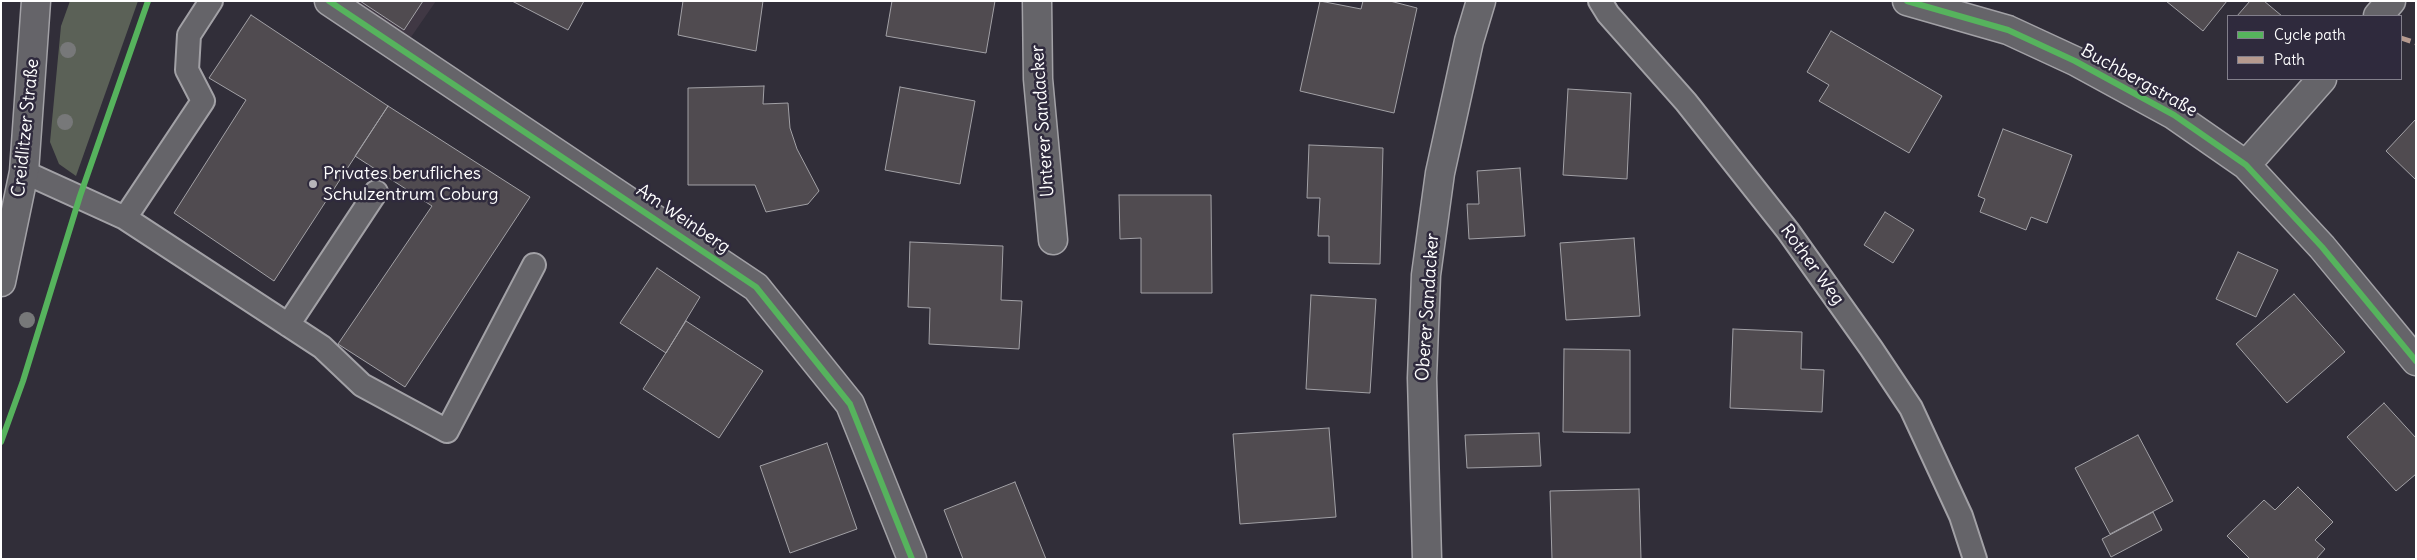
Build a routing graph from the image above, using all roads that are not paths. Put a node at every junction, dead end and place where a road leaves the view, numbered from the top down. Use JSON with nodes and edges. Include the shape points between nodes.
{"nodes":[{"id":1,"x":36,"y":1,"type":"edge"},
{"id":2,"x":211,"y":1,"type":"edge"},
{"id":3,"x":329,"y":1,"type":"edge"},
{"id":4,"x":1036,"y":1,"type":"edge"},
{"id":5,"x":1481,"y":1,"type":"edge"},
{"id":6,"x":1600,"y":1,"type":"edge"},
{"id":7,"x":1907,"y":1,"type":"edge"},
{"id":8,"x":2391,"y":1,"type":"edge"},
{"id":9,"x":2379,"y":15,"type":"edge"},
{"id":10,"x":2321,"y":80,"type":"edge"},
{"id":11,"x":2246,"y":165,"type":"junction"},
{"id":12,"x":24,"y":172,"type":"junction"},
{"id":13,"x":376,"y":192,"type":"dead end"},
{"id":14,"x":125,"y":218,"type":"junction"},
{"id":15,"x":1052,"y":240,"type":"dead end"},
{"id":16,"x":534,"y":265,"type":"dead end"},
{"id":17,"x":1,"y":282,"type":"edge"},
{"id":18,"x":288,"y":325,"type":"junction"},
{"id":19,"x":2416,"y":362,"type":"edge"},
{"id":20,"x":912,"y":559,"type":"edge"},
{"id":21,"x":1427,"y":559,"type":"edge"},
{"id":22,"x":1975,"y":559,"type":"edge"}],
"edges":[{"from":1,"to":12,"type":"street","name":"Creidlitzer Straße"},
{"from":2,"to":14,"type":"lane","via":[[189,35],[187,70],[204,101]]},
{"from":3,"to":20,"type":"street","name":"Am Weinberg","via":[[756,287],[850,404]]},
{"from":4,"to":15,"type":"street","name":"Unterer Sandacker","via":[[1038,79]]},
{"from":5,"to":21,"type":"street","name":"Oberer Sandacker","via":[[1440,173],[1426,275],[1422,378]]},
{"from":6,"to":22,"type":"lane","name":"Rother Weg","via":[[1686,102],[1788,231],[1871,348],[1911,408],[1961,516]]},
{"from":7,"to":11,"type":"street","name":"Buchbergstraße","via":[[2008,30],[2074,61],[2174,115]]},
{"from":8,"to":9,"type":"street"},
{"from":10,"to":11,"type":"street"},
{"from":11,"to":19,"type":"street","name":"Buchbergstraße","via":[[2322,247]]},
{"from":12,"to":14,"type":"lane"},
{"from":12,"to":17,"type":"street","name":"Creidlitzer Straße"},
{"from":13,"to":18,"type":"lane"},
{"from":14,"to":18,"type":"lane"},
{"from":16,"to":18,"type":"lane","via":[[447,431],[362,385],[322,347]]}]}
